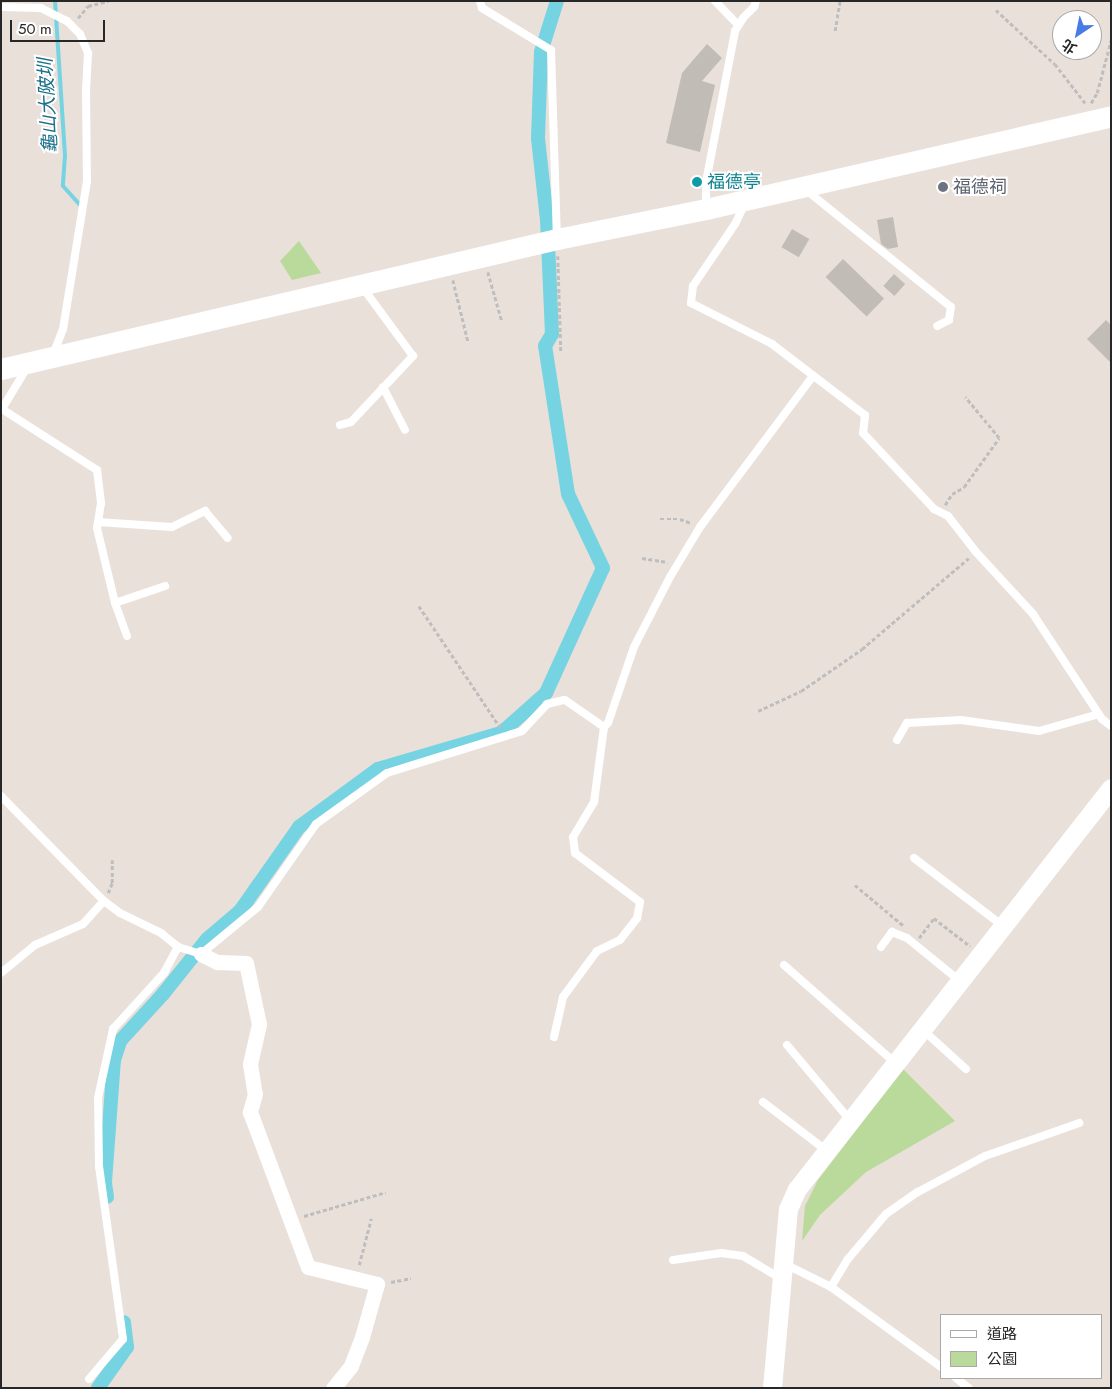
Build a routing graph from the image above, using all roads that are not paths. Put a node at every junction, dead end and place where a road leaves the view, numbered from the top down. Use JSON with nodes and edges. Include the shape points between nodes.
{"nodes":[{"id":1,"x":480,"y":1,"type":"edge"},
{"id":2,"x":715,"y":1,"type":"edge"},
{"id":3,"x":756,"y":1,"type":"edge"},
{"id":4,"x":1,"y":7,"type":"edge"},
{"id":5,"x":738,"y":25,"type":"junction"},
{"id":6,"x":1111,"y":116,"type":"edge"},
{"id":7,"x":801,"y":186,"type":"junction"},
{"id":8,"x":747,"y":199,"type":"junction"},
{"id":9,"x":706,"y":209,"type":"junction"},
{"id":10,"x":557,"y":239,"type":"junction"},
{"id":11,"x":362,"y":286,"type":"junction"},
{"id":12,"x":937,"y":326,"type":"dead end"},
{"id":13,"x":53,"y":357,"type":"junction"},
{"id":14,"x":31,"y":363,"type":"junction"},
{"id":15,"x":1,"y":369,"type":"edge"},
{"id":16,"x":812,"y":376,"type":"junction"},
{"id":17,"x":383,"y":387,"type":"junction"},
{"id":18,"x":340,"y":425,"type":"dead end"},
{"id":19,"x":405,"y":430,"type":"dead end"},
{"id":20,"x":98,"y":522,"type":"junction"},
{"id":21,"x":228,"y":538,"type":"dead end"},
{"id":22,"x":165,"y":586,"type":"dead end"},
{"id":23,"x":115,"y":603,"type":"junction"},
{"id":24,"x":127,"y":636,"type":"dead end"},
{"id":25,"x":1099,"y":714,"type":"junction"},
{"id":26,"x":1111,"y":726,"type":"edge"},
{"id":27,"x":604,"y":727,"type":"junction"},
{"id":28,"x":897,"y":740,"type":"dead end"},
{"id":29,"x":1111,"y":788,"type":"edge"},
{"id":30,"x":1,"y":796,"type":"edge"},
{"id":31,"x":914,"y":858,"type":"dead end"},
{"id":32,"x":104,"y":901,"type":"junction"},
{"id":33,"x":1003,"y":926,"type":"junction"},
{"id":34,"x":178,"y":947,"type":"junction"},
{"id":35,"x":881,"y":947,"type":"dead end"},
{"id":36,"x":201,"y":954,"type":"junction"},
{"id":37,"x":784,"y":965,"type":"dead end"},
{"id":38,"x":1,"y":973,"type":"edge"},
{"id":39,"x":960,"y":982,"type":"junction"},
{"id":40,"x":922,"y":1030,"type":"junction"},
{"id":41,"x":554,"y":1037,"type":"dead end"},
{"id":42,"x":787,"y":1046,"type":"dead end"},
{"id":43,"x":896,"y":1064,"type":"junction"},
{"id":44,"x":966,"y":1068,"type":"dead end"},
{"id":45,"x":763,"y":1102,"type":"dead end"},
{"id":46,"x":851,"y":1121,"type":"junction"},
{"id":47,"x":1079,"y":1123,"type":"dead end"},
{"id":48,"x":827,"y":1151,"type":"junction"},
{"id":49,"x":673,"y":1260,"type":"dead end"},
{"id":50,"x":783,"y":1271,"type":"junction"},
{"id":51,"x":831,"y":1287,"type":"junction"},
{"id":52,"x":940,"y":1366,"type":"edge"},
{"id":53,"x":88,"y":1379,"type":"dead end"},
{"id":54,"x":957,"y":1379,"type":"edge"},
{"id":55,"x":332,"y":1388,"type":"edge"},
{"id":56,"x":772,"y":1388,"type":"edge"},
{"id":57,"x":969,"y":1388,"type":"edge"}],
"edges":[{"from":1,"to":10,"type":"lane","via":[[482,8],[551,50]]},
{"from":2,"to":5,"type":"lane"},
{"from":3,"to":5,"type":"lane"},
{"from":4,"to":13,"type":"lane","via":[[40,8],[67,21],[80,34],[88,53],[87,181],[63,329]]},
{"from":5,"to":9,"type":"lane","via":[[706,182]]},
{"from":6,"to":7,"type":"main road"},
{"from":7,"to":8,"type":"main road"},
{"from":7,"to":12,"type":"lane","via":[[951,308],[949,320]]},
{"from":8,"to":9,"type":"main road"},
{"from":8,"to":16,"type":"lane","via":[[736,224],[693,286],[691,303],[772,344]]},
{"from":9,"to":10,"type":"main road"},
{"from":10,"to":11,"type":"main road"},
{"from":11,"to":13,"type":"main road"},
{"from":11,"to":17,"type":"lane","via":[[413,356]]},
{"from":13,"to":14,"type":"main road"},
{"from":14,"to":15,"type":"main road"},
{"from":14,"to":20,"type":"lane","via":[[2,409],[97,470],[101,503]]},
{"from":16,"to":25,"type":"lane","via":[[865,415],[862,433],[934,509],[948,516],[1033,614]]},
{"from":16,"to":27,"type":"lane","via":[[700,527],[677,564],[634,647]]},
{"from":17,"to":18,"type":"lane","via":[[351,422]]},
{"from":17,"to":19,"type":"lane"},
{"from":20,"to":21,"type":"lane","via":[[172,527],[205,511]]},
{"from":20,"to":23,"type":"lane"},
{"from":22,"to":23,"type":"lane"},
{"from":23,"to":24,"type":"lane"},
{"from":25,"to":26,"type":"lane"},
{"from":25,"to":28,"type":"lane","via":[[1039,731],[961,720],[907,724]]},
{"from":27,"to":36,"type":"lane","via":[[565,700],[547,704],[522,731],[387,773],[316,824],[258,907]]},
{"from":27,"to":41,"type":"lane","via":[[594,802],[573,838],[575,853],[640,902],[637,918],[620,940],[597,951],[563,996]]},
{"from":29,"to":33,"type":"street"},
{"from":30,"to":32,"type":"lane"},
{"from":31,"to":33,"type":"lane"},
{"from":32,"to":34,"type":"lane","via":[[120,913],[161,933]]},
{"from":32,"to":38,"type":"lane","via":[[83,924],[35,945]]},
{"from":33,"to":39,"type":"street"},
{"from":34,"to":36,"type":"lane"},
{"from":34,"to":53,"type":"lane","via":[[164,973],[113,1029],[98,1098],[98,1167],[123,1340]]},
{"from":35,"to":39,"type":"lane","via":[[892,932],[908,938]]},
{"from":36,"to":55,"type":"street","via":[[217,962],[246,963],[259,1024],[250,1064],[255,1094],[250,1112],[308,1267],[377,1284],[350,1366]]},
{"from":37,"to":43,"type":"lane"},
{"from":39,"to":40,"type":"street"},
{"from":40,"to":43,"type":"street"},
{"from":40,"to":44,"type":"lane"},
{"from":42,"to":46,"type":"lane"},
{"from":43,"to":46,"type":"street"},
{"from":45,"to":48,"type":"lane"},
{"from":46,"to":48,"type":"street"},
{"from":47,"to":51,"type":"lane","via":[[985,1156],[918,1192],[886,1214],[848,1259]]},
{"from":48,"to":50,"type":"street","via":[[797,1189],[788,1209]]},
{"from":49,"to":50,"type":"lane","via":[[721,1254],[743,1256]]},
{"from":50,"to":51,"type":"lane"},
{"from":50,"to":56,"type":"street"},
{"from":51,"to":52,"type":"lane"},
{"from":54,"to":57,"type":"lane"}]}
